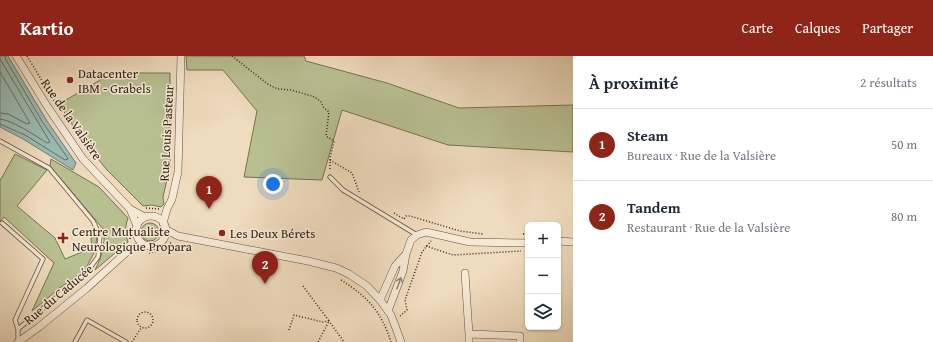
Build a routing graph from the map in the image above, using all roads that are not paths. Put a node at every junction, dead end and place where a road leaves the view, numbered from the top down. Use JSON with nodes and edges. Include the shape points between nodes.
{"nodes":[{"id":1,"x":16,"y":56,"type":"edge"},
{"id":2,"x":181,"y":56,"type":"edge"},
{"id":3,"x":0,"y":141,"type":"edge"},
{"id":4,"x":330,"y":177,"type":"road end"},
{"id":5,"x":130,"y":209,"type":"junction"},
{"id":6,"x":167,"y":209,"type":"junction"},
{"id":7,"x":148,"y":217,"type":"junction"},
{"id":8,"x":2,"y":223,"type":"dead end"},
{"id":9,"x":164,"y":226,"type":"junction"},
{"id":10,"x":134,"y":228,"type":"junction"},
{"id":11,"x":417,"y":235,"type":"junction"},
{"id":12,"x":178,"y":236,"type":"junction"},
{"id":13,"x":162,"y":241,"type":"junction"},
{"id":14,"x":561,"y":241,"type":"edge"},
{"id":15,"x":525,"y":242,"type":"edge"},
{"id":16,"x":573,"y":242,"type":"edge"},
{"id":17,"x":130,"y":249,"type":"junction"},
{"id":18,"x":146,"y":249,"type":"junction"},
{"id":19,"x":406,"y":254,"type":"junction"},
{"id":20,"x":465,"y":273,"type":"dead end"},
{"id":21,"x":380,"y":300,"type":"junction"},
{"id":22,"x":388,"y":311,"type":"junction"},
{"id":23,"x":18,"y":329,"type":"junction"},
{"id":24,"x":469,"y":334,"type":"junction"},
{"id":25,"x":18,"y":342,"type":"edge"},
{"id":26,"x":75,"y":342,"type":"edge"},
{"id":27,"x":126,"y":342,"type":"edge"},
{"id":28,"x":401,"y":342,"type":"edge"},
{"id":29,"x":469,"y":342,"type":"edge"},
{"id":30,"x":520,"y":342,"type":"edge"}],
"edges":[{"from":1,"to":5,"type":"street","name":"Rue de la Valsière","via":[[83,159]]},
{"from":2,"to":6,"type":"street","name":"Rue Louis Pasteur","via":[[178,172]]},
{"from":3,"to":23,"type":"lane","via":[[49,168],[93,221],[100,236],[98,256],[86,273]]},
{"from":4,"to":11,"type":"lane","via":[[343,190]]},
{"from":5,"to":7,"type":"street","name":"Rue de la Valsière"},
{"from":5,"to":10,"type":"street","name":"Rue de la Valsière"},
{"from":6,"to":7,"type":"street"},
{"from":6,"to":9,"type":"street","name":"Rue Louis Pasteur"},
{"from":7,"to":9,"type":"street","via":[[157,218]]},
{"from":7,"to":10,"type":"street"},
{"from":8,"to":23,"type":"lane","via":[[43,259],[15,320]]},
{"from":9,"to":12,"type":"street"},
{"from":9,"to":13,"type":"street"},
{"from":10,"to":17,"type":"street","name":"Rue du Caducée"},
{"from":10,"to":18,"type":"street","via":[[139,241]]},
{"from":11,"to":15,"type":"street","via":[[426,232],[470,242]]},
{"from":11,"to":19,"type":"street","via":[[411,240]]},
{"from":12,"to":13,"type":"street"},
{"from":12,"to":21,"type":"street","via":[[336,268],[367,286]]},
{"from":13,"to":18,"type":"street"},
{"from":14,"to":16,"type":"street"},
{"from":17,"to":18,"type":"street","name":"Rue du Caducée"},
{"from":17,"to":25,"type":"street","name":"Rue du Caducée","via":[[87,288]]},
{"from":19,"to":21,"type":"street","via":[[394,266]]},
{"from":22,"to":19,"type":"street","one_way":true,"via":[[403,271]]},
{"from":20,"to":24,"type":"street"},
{"from":21,"to":22,"type":"street"},
{"from":22,"to":28,"type":"street"},
{"from":23,"to":25,"type":"lane"},
{"from":24,"to":29,"type":"street"},
{"from":24,"to":30,"type":"street","via":[[520,336]]},
{"from":26,"to":27,"type":"lane","via":[[87,320]]}]}
